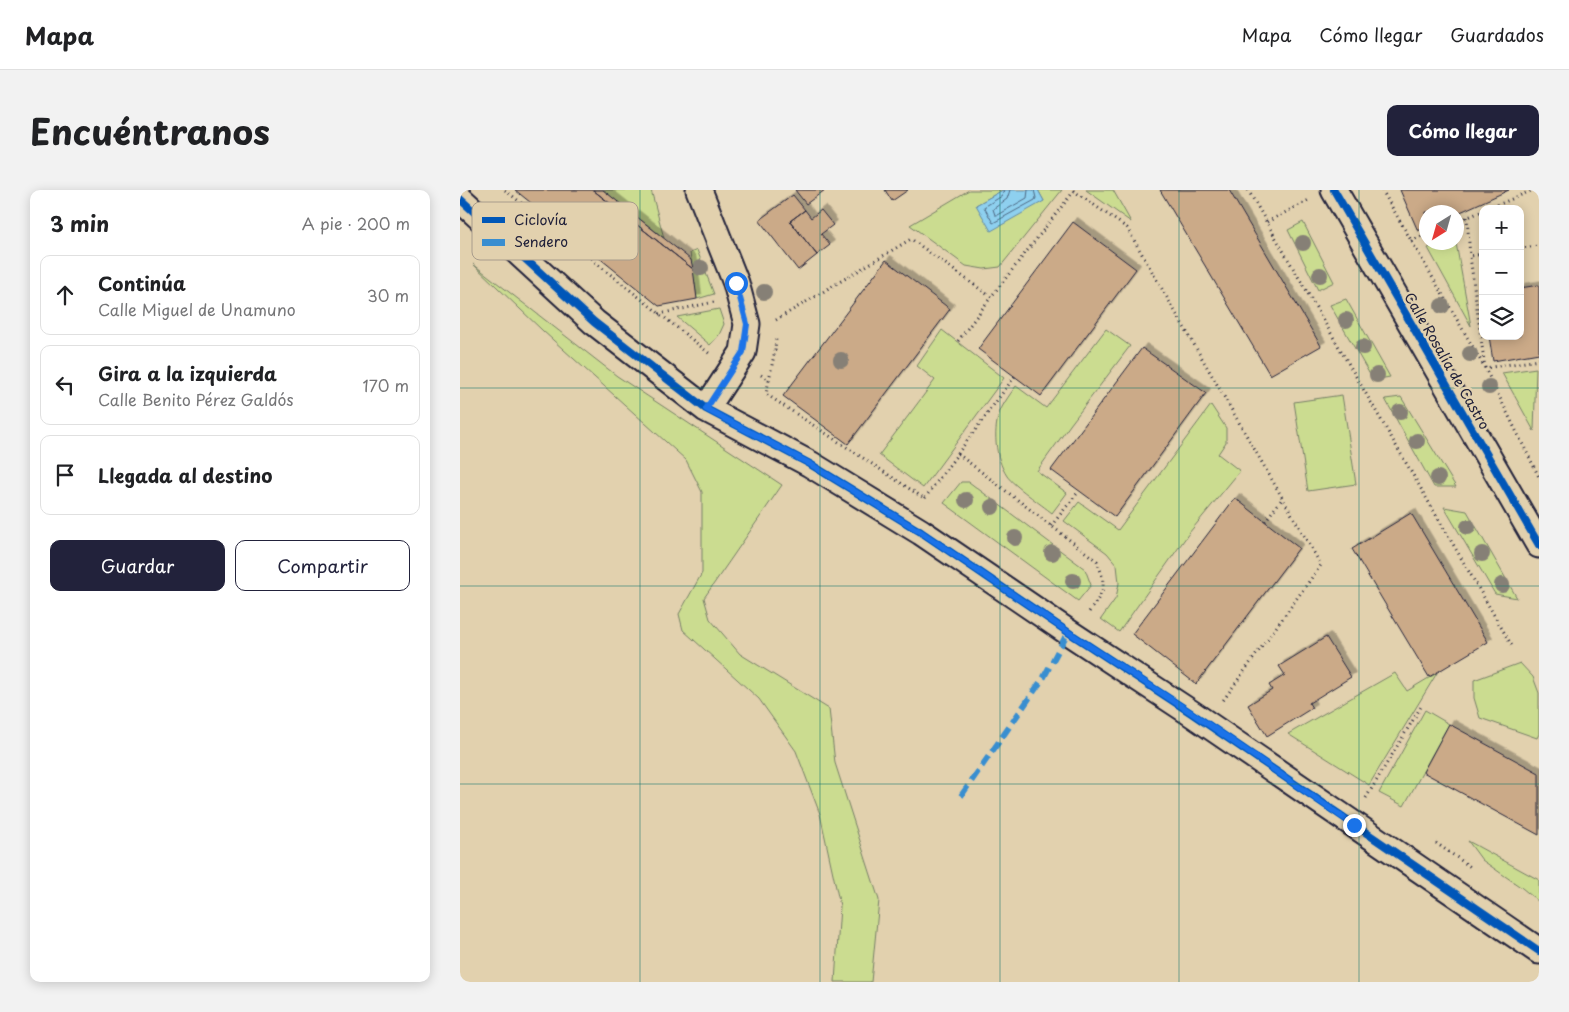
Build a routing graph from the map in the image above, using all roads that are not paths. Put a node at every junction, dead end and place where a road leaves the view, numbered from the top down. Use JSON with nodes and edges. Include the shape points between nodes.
{"nodes":[{"id":1,"x":699,"y":190,"type":"edge"},
{"id":2,"x":1334,"y":190,"type":"edge"},
{"id":3,"x":460,"y":199,"type":"edge"},
{"id":4,"x":472,"y":210,"type":"edge"},
{"id":5,"x":526,"y":260,"type":"edge"},
{"id":6,"x":706,"y":409,"type":"junction"},
{"id":7,"x":1539,"y":545,"type":"edge"},
{"id":8,"x":1539,"y":951,"type":"edge"}],
"edges":[{"from":1,"to":6,"type":"street","via":[[736,283],[747,324],[743,352]]},
{"from":2,"to":7,"type":"street","name":"Calle Rosalía de Castro"},
{"from":3,"to":4,"type":"street"},
{"from":5,"to":6,"type":"street","via":[[594,322]]},
{"from":6,"to":8,"type":"street","via":[[810,464],[921,532]]}]}
